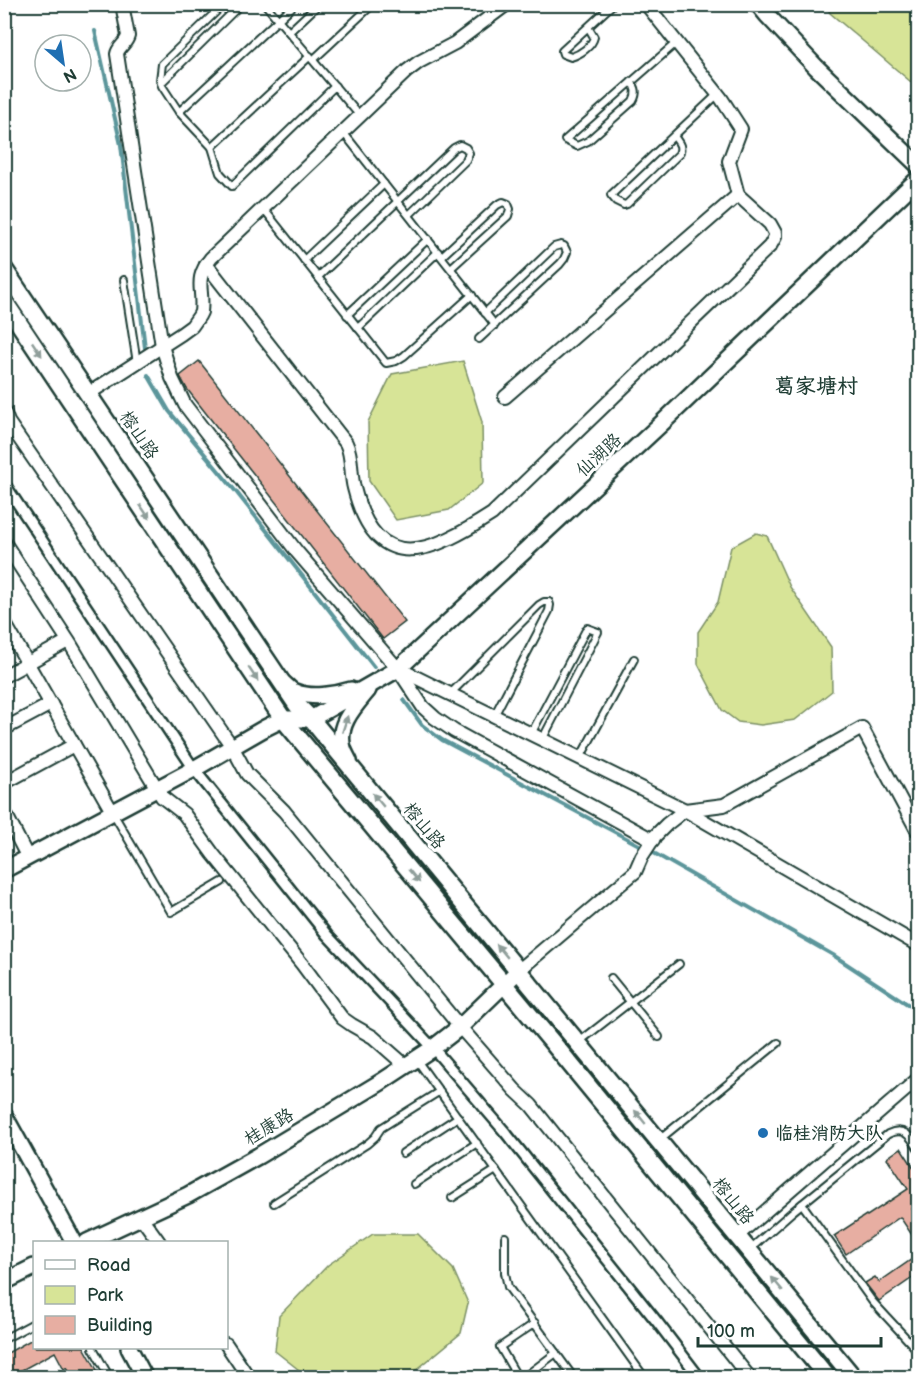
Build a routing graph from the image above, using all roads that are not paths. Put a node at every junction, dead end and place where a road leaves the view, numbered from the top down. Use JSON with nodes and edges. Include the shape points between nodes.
{"nodes":[{"id":1,"x":122,"y":4,"type":"edge"},
{"id":2,"x":224,"y":4,"type":"edge"},
{"id":3,"x":241,"y":4,"type":"edge"},
{"id":4,"x":265,"y":4,"type":"edge"},
{"id":5,"x":295,"y":4,"type":"edge"},
{"id":6,"x":319,"y":4,"type":"edge"},
{"id":7,"x":373,"y":4,"type":"edge"},
{"id":8,"x":507,"y":4,"type":"edge"},
{"id":9,"x":613,"y":4,"type":"edge"},
{"id":10,"x":646,"y":4,"type":"edge"},
{"id":11,"x":758,"y":4,"type":"edge"},
{"id":12,"x":278,"y":19,"type":"junction"},
{"id":13,"x":588,"y":27,"type":"junction"},
{"id":14,"x":289,"y":32,"type":"junction"},
{"id":15,"x":676,"y":43,"type":"junction"},
{"id":16,"x":311,"y":58,"type":"junction"},
{"id":17,"x":631,"y":82,"type":"junction"},
{"id":18,"x":161,"y":83,"type":"junction"},
{"id":19,"x":335,"y":86,"type":"junction"},
{"id":20,"x":718,"y":94,"type":"junction"},
{"id":21,"x":179,"y":112,"type":"junction"},
{"id":22,"x":360,"y":116,"type":"junction"},
{"id":23,"x":343,"y":132,"type":"junction"},
{"id":24,"x":674,"y":136,"type":"junction"},
{"id":25,"x":212,"y":147,"type":"junction"},
{"id":26,"x":918,"y":165,"type":"edge"},
{"id":27,"x":918,"y":179,"type":"edge"},
{"id":28,"x":384,"y":183,"type":"junction"},
{"id":29,"x":738,"y":195,"type":"junction"},
{"id":30,"x":398,"y":201,"type":"junction"},
{"id":31,"x":263,"y":208,"type":"junction"},
{"id":32,"x":409,"y":215,"type":"junction"},
{"id":33,"x":428,"y":239,"type":"junction"},
{"id":34,"x":440,"y":254,"type":"junction"},
{"id":35,"x":304,"y":260,"type":"junction"},
{"id":36,"x":206,"y":264,"type":"junction"},
{"id":37,"x":451,"y":268,"type":"junction"},
{"id":38,"x":4,"y":269,"type":"edge"},
{"id":39,"x":318,"y":277,"type":"junction"},
{"id":40,"x":124,"y":280,"type":"dead end"},
{"id":41,"x":472,"y":295,"type":"junction"},
{"id":42,"x":4,"y":301,"type":"edge"},
{"id":43,"x":485,"y":313,"type":"junction"},
{"id":44,"x":347,"y":315,"type":"junction"},
{"id":45,"x":495,"y":325,"type":"junction"},
{"id":46,"x":358,"y":328,"type":"junction"},
{"id":47,"x":479,"y":339,"type":"dead end"},
{"id":48,"x":162,"y":346,"type":"junction"},
{"id":49,"x":137,"y":364,"type":"junction"},
{"id":50,"x":88,"y":394,"type":"junction"},
{"id":51,"x":505,"y":397,"type":"dead end"},
{"id":52,"x":4,"y":411,"type":"edge"},
{"id":53,"x":4,"y":483,"type":"edge"},
{"id":54,"x":4,"y":542,"type":"edge"},
{"id":55,"x":4,"y":622,"type":"edge"},
{"id":56,"x":68,"y":640,"type":"junction"},
{"id":57,"x":634,"y":659,"type":"dead end"},
{"id":58,"x":28,"y":663,"type":"junction"},
{"id":59,"x":398,"y":669,"type":"junction"},
{"id":60,"x":4,"y":676,"type":"edge"},
{"id":61,"x":374,"y":682,"type":"junction"},
{"id":62,"x":283,"y":683,"type":"junction"},
{"id":63,"x":449,"y":694,"type":"junction"},
{"id":64,"x":272,"y":703,"type":"junction"},
{"id":65,"x":51,"y":704,"type":"junction"},
{"id":66,"x":494,"y":716,"type":"junction"},
{"id":67,"x":283,"y":719,"type":"junction"},
{"id":68,"x":311,"y":719,"type":"junction"},
{"id":69,"x":265,"y":728,"type":"junction"},
{"id":70,"x":4,"y":729,"type":"edge"},
{"id":71,"x":536,"y":737,"type":"junction"},
{"id":72,"x":299,"y":739,"type":"junction"},
{"id":73,"x":74,"y":745,"type":"junction"},
{"id":74,"x":233,"y":748,"type":"junction"},
{"id":75,"x":579,"y":758,"type":"junction"},
{"id":76,"x":194,"y":769,"type":"junction"},
{"id":77,"x":355,"y":772,"type":"junction"},
{"id":78,"x":4,"y":783,"type":"edge"},
{"id":79,"x":157,"y":789,"type":"junction"},
{"id":80,"x":685,"y":810,"type":"junction"},
{"id":81,"x":4,"y":811,"type":"edge"},
{"id":82,"x":113,"y":813,"type":"junction"},
{"id":83,"x":918,"y":832,"type":"edge"},
{"id":84,"x":653,"y":840,"type":"junction"},
{"id":85,"x":28,"y":858,"type":"junction"},
{"id":86,"x":4,"y":870,"type":"edge"},
{"id":87,"x":222,"y":882,"type":"dead end"},
{"id":88,"x":918,"y":945,"type":"edge"},
{"id":89,"x":679,"y":964,"type":"dead end"},
{"id":90,"x":518,"y":970,"type":"junction"},
{"id":91,"x":611,"y":978,"type":"dead end"},
{"id":92,"x":504,"y":985,"type":"junction"},
{"id":93,"x":630,"y":1002,"type":"junction"},
{"id":94,"x":460,"y":1027,"type":"junction"},
{"id":95,"x":659,"y":1037,"type":"dead end"},
{"id":96,"x":578,"y":1043,"type":"junction"},
{"id":97,"x":778,"y":1043,"type":"dead end"},
{"id":98,"x":433,"y":1048,"type":"junction"},
{"id":99,"x":411,"y":1062,"type":"junction"},
{"id":100,"x":918,"y":1079,"type":"edge"},
{"id":101,"x":440,"y":1091,"type":"junction"},
{"id":102,"x":4,"y":1115,"type":"edge"},
{"id":103,"x":458,"y":1117,"type":"junction"},
{"id":104,"x":658,"y":1140,"type":"junction"},
{"id":105,"x":477,"y":1143,"type":"junction"},
{"id":106,"x":918,"y":1148,"type":"edge"},
{"id":107,"x":403,"y":1153,"type":"dead end"},
{"id":108,"x":496,"y":1170,"type":"junction"},
{"id":109,"x":414,"y":1184,"type":"dead end"},
{"id":110,"x":452,"y":1198,"type":"dead end"},
{"id":111,"x":274,"y":1203,"type":"dead end"},
{"id":112,"x":802,"y":1204,"type":"junction"},
{"id":113,"x":141,"y":1217,"type":"junction"},
{"id":114,"x":737,"y":1236,"type":"junction"},
{"id":115,"x":505,"y":1237,"type":"dead end"},
{"id":116,"x":73,"y":1241,"type":"edge"},
{"id":117,"x":89,"y":1241,"type":"edge"},
{"id":118,"x":158,"y":1241,"type":"edge"},
{"id":119,"x":749,"y":1250,"type":"junction"},
{"id":120,"x":33,"y":1267,"type":"edge"},
{"id":121,"x":4,"y":1282,"type":"edge"},
{"id":122,"x":535,"y":1323,"type":"junction"},
{"id":123,"x":33,"y":1324,"type":"edge"},
{"id":124,"x":4,"y":1339,"type":"edge"},
{"id":125,"x":228,"y":1347,"type":"edge"},
{"id":126,"x":94,"y":1349,"type":"edge"},
{"id":127,"x":130,"y":1349,"type":"edge"},
{"id":128,"x":918,"y":1351,"type":"edge"},
{"id":129,"x":556,"y":1353,"type":"junction"},
{"id":130,"x":110,"y":1377,"type":"edge"},
{"id":131,"x":144,"y":1377,"type":"edge"},
{"id":132,"x":249,"y":1377,"type":"edge"},
{"id":133,"x":518,"y":1377,"type":"edge"},
{"id":134,"x":523,"y":1377,"type":"edge"},
{"id":135,"x":574,"y":1377,"type":"edge"},
{"id":136,"x":645,"y":1377,"type":"edge"},
{"id":137,"x":700,"y":1377,"type":"edge"},
{"id":138,"x":750,"y":1377,"type":"edge"},
{"id":139,"x":828,"y":1377,"type":"edge"},
{"id":140,"x":854,"y":1377,"type":"edge"}],
"edges":[{"from":1,"to":48,"type":"street","via":[[128,36],[117,54]]},
{"from":2,"to":18,"type":"lane","via":[[162,64]]},
{"from":3,"to":18,"type":"lane"},
{"from":4,"to":12,"type":"lane"},
{"from":5,"to":12,"type":"lane"},
{"from":6,"to":14,"type":"lane"},
{"from":7,"to":16,"type":"lane"},
{"from":8,"to":22,"type":"street","via":[[455,43],[407,70]]},
{"from":9,"to":13,"type":"lane"},
{"from":10,"to":15,"type":"street"},
{"from":11,"to":26,"type":"street","via":[[816,67]]},
{"from":12,"to":14,"type":"lane"},
{"from":12,"to":21,"type":"lane"},
{"from":13,"to":13,"type":"lane","via":[[562,51],[563,54],[576,56],[591,44],[594,37]]},
{"from":14,"to":16,"type":"lane"},
{"from":15,"to":17,"type":"lane"},
{"from":15,"to":20,"type":"street"},
{"from":16,"to":19,"type":"lane"},
{"from":16,"to":25,"type":"lane"},
{"from":17,"to":17,"type":"lane","via":[[615,96],[565,140],[577,146],[588,141],[637,95]]},
{"from":18,"to":21,"type":"lane"},
{"from":19,"to":22,"type":"lane"},
{"from":19,"to":25,"type":"lane","via":[[232,186],[220,173]]},
{"from":20,"to":24,"type":"lane"},
{"from":20,"to":29,"type":"street","via":[[741,129],[729,160]]},
{"from":21,"to":25,"type":"lane"},
{"from":22,"to":23,"type":"street"},
{"from":23,"to":28,"type":"lane"},
{"from":23,"to":31,"type":"street"},
{"from":24,"to":24,"type":"lane","via":[[680,145],[679,154],[627,204],[616,201],[611,195]]},
{"from":27,"to":59,"type":"street","name":"仙湖路"},
{"from":28,"to":30,"type":"lane"},
{"from":28,"to":35,"type":"lane"},
{"from":29,"to":36,"type":"street","via":[[774,228],[770,246],[492,514],[435,545],[416,549],[387,545],[368,524],[354,489],[346,443]]},
{"from":29,"to":51,"type":"street"},
{"from":30,"to":32,"type":"lane"},
{"from":30,"to":32,"type":"lane","via":[[457,146],[468,150],[466,160]]},
{"from":30,"to":39,"type":"lane"},
{"from":31,"to":35,"type":"lane"},
{"from":31,"to":36,"type":"street"},
{"from":32,"to":33,"type":"lane"},
{"from":33,"to":34,"type":"lane"},
{"from":33,"to":44,"type":"lane"},
{"from":34,"to":37,"type":"lane"},
{"from":34,"to":37,"type":"lane","via":[[496,205],[508,204],[508,216]]},
{"from":34,"to":46,"type":"lane"},
{"from":35,"to":39,"type":"lane"},
{"from":36,"to":48,"type":"street","via":[[200,277],[199,316],[192,326]]},
{"from":37,"to":41,"type":"lane"},
{"from":38,"to":50,"type":"main road","name":"榕山路"},
{"from":39,"to":44,"type":"lane"},
{"from":40,"to":49,"type":"lane"},
{"from":41,"to":43,"type":"lane"},
{"from":41,"to":46,"type":"lane","via":[[394,362],[386,363]]},
{"from":42,"to":64,"type":"main road","name":"榕山路","one_way":true},
{"from":43,"to":45,"type":"lane"},
{"from":43,"to":45,"type":"lane","via":[[554,247],[564,246],[567,252],[560,264]]},
{"from":44,"to":46,"type":"lane"},
{"from":45,"to":47,"type":"lane"},
{"from":48,"to":49,"type":"street"},
{"from":48,"to":59,"type":"street","via":[[172,378],[192,417],[297,552]]},
{"from":49,"to":50,"type":"street"},
{"from":50,"to":62,"type":"main road","name":"榕山路"},
{"from":52,"to":74,"type":"street"},
{"from":53,"to":76,"type":"street"},
{"from":54,"to":56,"type":"street"},
{"from":55,"to":58,"type":"street"},
{"from":56,"to":58,"type":"street"},
{"from":56,"to":79,"type":"street"},
{"from":57,"to":75,"type":"lane"},
{"from":58,"to":60,"type":"street"},
{"from":58,"to":65,"type":"street"},
{"from":59,"to":61,"type":"street","name":"仙湖路"},
{"from":59,"to":63,"type":"street"},
{"from":59,"to":84,"type":"street","via":[[423,707],[443,724]]},
{"from":61,"to":62,"type":"street","via":[[315,696],[294,692]]},
{"from":61,"to":68,"type":"street","name":"仙湖路"},
{"from":77,"to":61,"type":"street","one_way":true,"via":[[342,747],[342,734],[348,715]]},
{"from":62,"to":68,"type":"main road","name":"榕山路"},
{"from":63,"to":66,"type":"street"},
{"from":63,"to":66,"type":"lane","via":[[539,605],[549,602],[549,611]]},
{"from":64,"to":67,"type":"main road","name":"榕山路"},
{"from":64,"to":69,"type":"street"},
{"from":65,"to":70,"type":"street"},
{"from":65,"to":73,"type":"street"},
{"from":66,"to":71,"type":"street"},
{"from":67,"to":68,"type":"street"},
{"from":67,"to":69,"type":"street"},
{"from":67,"to":72,"type":"main road","name":"榕山路"},
{"from":68,"to":77,"type":"main road","name":"榕山路"},
{"from":69,"to":72,"type":"street","via":[[283,729]]},
{"from":69,"to":74,"type":"street"},
{"from":71,"to":71,"type":"lane","via":[[587,628],[598,632]]},
{"from":71,"to":75,"type":"street"},
{"from":72,"to":92,"type":"main road","name":"榕山路","one_way":true},
{"from":73,"to":78,"type":"street"},
{"from":73,"to":82,"type":"street"},
{"from":74,"to":76,"type":"street"},
{"from":74,"to":94,"type":"street","via":[[247,774],[284,811]]},
{"from":75,"to":80,"type":"street"},
{"from":76,"to":79,"type":"street"},
{"from":76,"to":98,"type":"street","via":[[327,935]]},
{"from":90,"to":77,"type":"main road","name":"榕山路","one_way":true},
{"from":79,"to":82,"type":"street"},
{"from":79,"to":99,"type":"street","via":[[184,814],[342,1018]]},
{"from":80,"to":83,"type":"street","via":[[724,805],[862,728]]},
{"from":80,"to":84,"type":"street"},
{"from":80,"to":88,"type":"street"},
{"from":81,"to":85,"type":"street"},
{"from":82,"to":85,"type":"street"},
{"from":82,"to":87,"type":"lane","via":[[171,912]]},
{"from":84,"to":90,"type":"street","via":[[635,872]]},
{"from":85,"to":86,"type":"street"},
{"from":89,"to":93,"type":"lane"},
{"from":90,"to":92,"type":"street","name":"桂康路"},
{"from":90,"to":96,"type":"main road","name":"榕山路"},
{"from":91,"to":93,"type":"lane"},
{"from":92,"to":94,"type":"street","name":"桂康路"},
{"from":92,"to":139,"type":"main road","name":"榕山路"},
{"from":93,"to":95,"type":"lane"},
{"from":93,"to":96,"type":"lane"},
{"from":94,"to":98,"type":"street","name":"桂康路"},
{"from":94,"to":138,"type":"street","via":[[531,1105]]},
{"from":104,"to":96,"type":"main road","name":"榕山路","one_way":true},
{"from":97,"to":104,"type":"lane"},
{"from":98,"to":99,"type":"street","name":"桂康路"},
{"from":98,"to":137,"type":"street"},
{"from":99,"to":101,"type":"lane"},
{"from":99,"to":113,"type":"street","name":"桂康路","via":[[258,1156]]},
{"from":100,"to":114,"type":"street"},
{"from":101,"to":103,"type":"lane"},
{"from":101,"to":111,"type":"lane","via":[[381,1128],[367,1144]]},
{"from":102,"to":116,"type":"street"},
{"from":103,"to":105,"type":"lane"},
{"from":103,"to":107,"type":"lane"},
{"from":104,"to":114,"type":"main road","name":"榕山路"},
{"from":105,"to":108,"type":"lane"},
{"from":105,"to":109,"type":"lane"},
{"from":106,"to":112,"type":"lane","via":[[904,1132],[892,1132]]},
{"from":108,"to":110,"type":"lane"},
{"from":108,"to":136,"type":"lane"},
{"from":112,"to":119,"type":"lane"},
{"from":112,"to":128,"type":"lane","via":[[872,1301]]},
{"from":113,"to":117,"type":"street","name":"桂康路"},
{"from":113,"to":118,"type":"street"},
{"from":114,"to":119,"type":"main road","name":"榕山路"},
{"from":115,"to":122,"type":"lane","via":[[508,1287]]},
{"from":140,"to":119,"type":"main road","name":"榕山路","one_way":true},
{"from":120,"to":121,"type":"street"},
{"from":122,"to":129,"type":"lane"},
{"from":122,"to":133,"type":"lane","via":[[500,1347]]},
{"from":123,"to":124,"type":"lane"},
{"from":125,"to":132,"type":"street"},
{"from":126,"to":130,"type":"lane"},
{"from":127,"to":131,"type":"street"},
{"from":129,"to":134,"type":"lane"},
{"from":129,"to":135,"type":"lane"}]}
